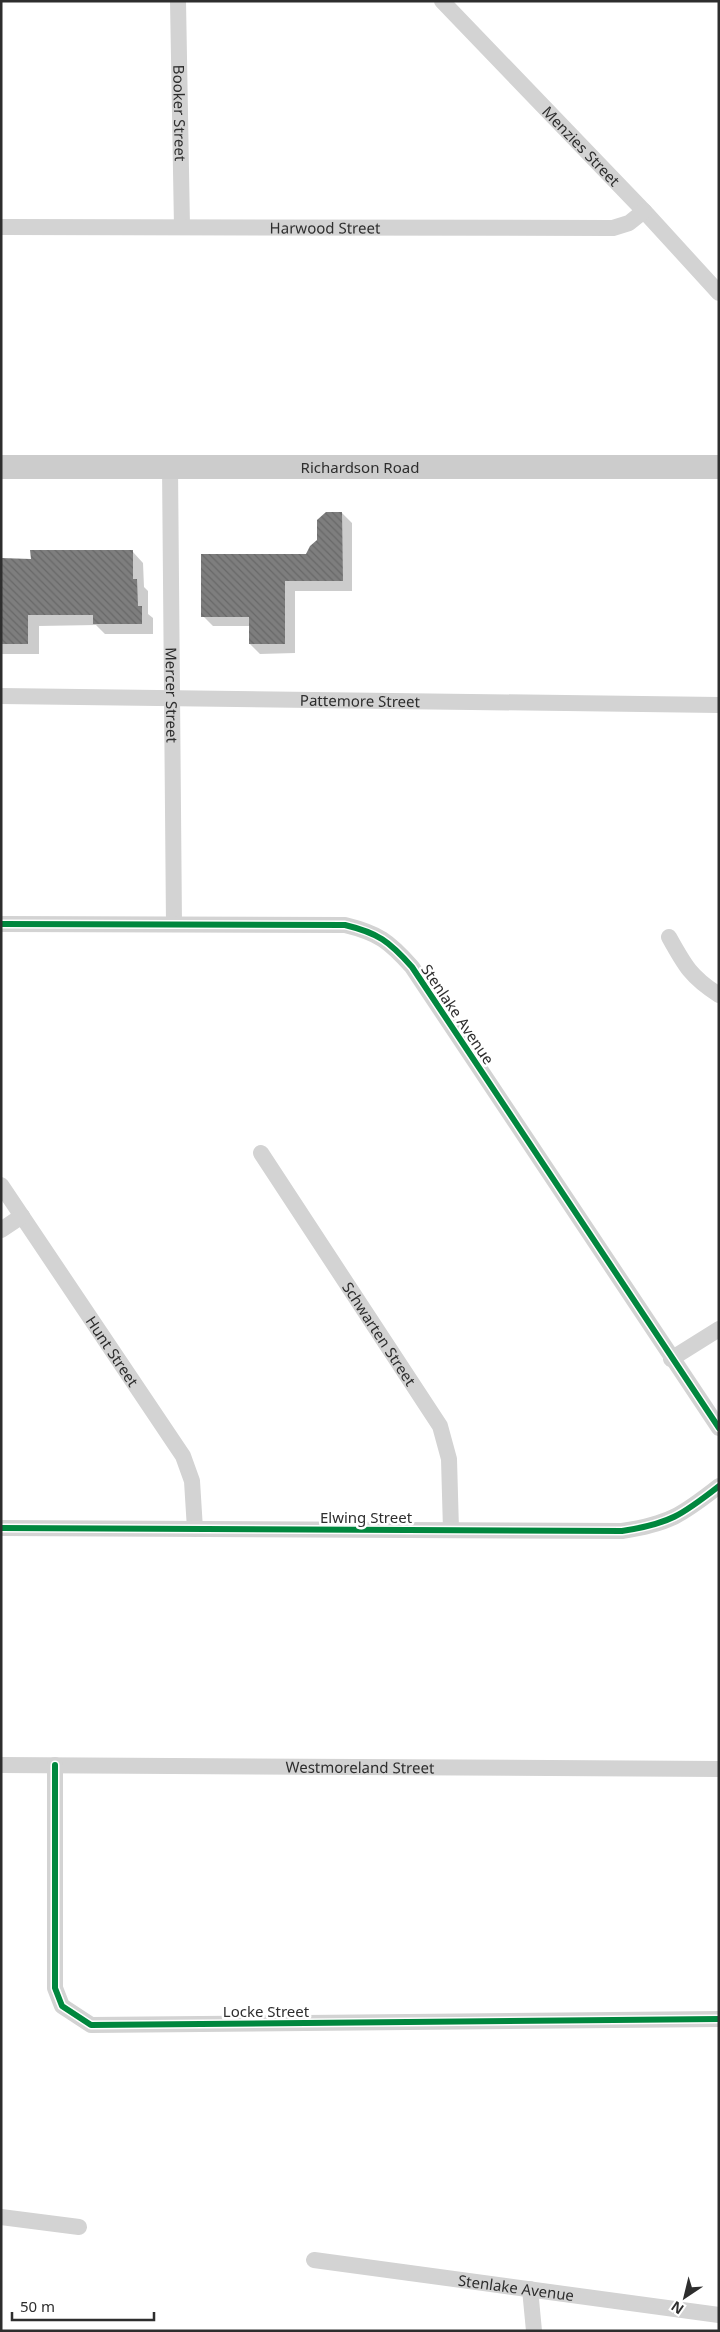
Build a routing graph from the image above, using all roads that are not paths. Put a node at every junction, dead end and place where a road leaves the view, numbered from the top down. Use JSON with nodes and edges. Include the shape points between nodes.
{"nodes":[{"id":1,"x":178,"y":1,"type":"edge"},
{"id":2,"x":442,"y":1,"type":"edge"},
{"id":3,"x":644,"y":211,"type":"junction"},
{"id":4,"x":1,"y":227,"type":"edge"},
{"id":5,"x":182,"y":227,"type":"junction"},
{"id":6,"x":719,"y":293,"type":"edge"},
{"id":7,"x":170,"y":466,"type":"junction"},
{"id":8,"x":1,"y":467,"type":"edge"},
{"id":9,"x":719,"y":467,"type":"edge"},
{"id":10,"x":1,"y":696,"type":"edge"},
{"id":11,"x":173,"y":697,"type":"junction"},
{"id":12,"x":719,"y":705,"type":"edge"},
{"id":13,"x":1,"y":924,"type":"edge"},
{"id":14,"x":174,"y":924,"type":"junction"},
{"id":15,"x":669,"y":937,"type":"dead end"},
{"id":16,"x":719,"y":995,"type":"edge"},
{"id":17,"x":261,"y":1154,"type":"dead end"},
{"id":18,"x":1,"y":1185,"type":"edge"},
{"id":19,"x":22,"y":1216,"type":"junction"},
{"id":20,"x":1,"y":1230,"type":"edge"},
{"id":21,"x":719,"y":1329,"type":"edge"},
{"id":22,"x":671,"y":1359,"type":"junction"},
{"id":23,"x":719,"y":1428,"type":"edge"},
{"id":24,"x":719,"y":1486,"type":"edge"},
{"id":25,"x":1,"y":1528,"type":"edge"},
{"id":26,"x":195,"y":1529,"type":"junction"},
{"id":27,"x":451,"y":1530,"type":"junction"},
{"id":28,"x":1,"y":1765,"type":"edge"},
{"id":29,"x":55,"y":1765,"type":"junction"},
{"id":30,"x":719,"y":1768,"type":"edge"},
{"id":31,"x":719,"y":2020,"type":"edge"},
{"id":32,"x":1,"y":2217,"type":"edge"},
{"id":33,"x":79,"y":2227,"type":"dead end"},
{"id":34,"x":314,"y":2260,"type":"dead end"},
{"id":35,"x":530,"y":2289,"type":"junction"},
{"id":36,"x":719,"y":2315,"type":"edge"},
{"id":37,"x":534,"y":2331,"type":"edge"}],
"edges":[{"from":1,"to":5,"type":"street","name":"Booker Street"},
{"from":2,"to":3,"type":"street","name":"Menzies Street"},
{"from":3,"to":5,"type":"street","name":"Harwood Street","via":[[629,223],[613,228]]},
{"from":3,"to":6,"type":"street","name":"Menzies Street"},
{"from":4,"to":5,"type":"street","name":"Harwood Street"},
{"from":7,"to":8,"type":"main road","name":"Richardson Road"},
{"from":7,"to":9,"type":"main road","name":"Richardson Road"},
{"from":7,"to":11,"type":"street","name":"Mercer Street"},
{"from":10,"to":11,"type":"street","name":"Pattemore Street"},
{"from":11,"to":12,"type":"street","name":"Pattemore Street"},
{"from":11,"to":14,"type":"street","name":"Mercer Street"},
{"from":13,"to":14,"type":"street","name":"Stenlake Avenue"},
{"from":14,"to":22,"type":"street","name":"Stenlake Avenue","via":[[345,925],[371,931],[396,950],[412,967]]},
{"from":15,"to":16,"type":"street","via":[[699,982]]},
{"from":17,"to":27,"type":"street","name":"Schwarten Street","via":[[440,1426],[449,1459]]},
{"from":18,"to":19,"type":"street","name":"Hunt Street"},
{"from":19,"to":20,"type":"street"},
{"from":19,"to":26,"type":"street","name":"Hunt Street","via":[[183,1456],[192,1481]]},
{"from":21,"to":22,"type":"street"},
{"from":22,"to":23,"type":"street","name":"Stenlake Avenue"},
{"from":24,"to":27,"type":"street","name":"Elwing Street","via":[[684,1513],[645,1528],[622,1532]]},
{"from":25,"to":26,"type":"street","name":"Elwing Street"},
{"from":26,"to":27,"type":"street","name":"Elwing Street"},
{"from":28,"to":29,"type":"street","name":"Westmoreland Street"},
{"from":29,"to":30,"type":"street","name":"Westmoreland Street"},
{"from":29,"to":31,"type":"street","name":"Locke Street","via":[[55,1988],[62,2006],[91,2025]]},
{"from":32,"to":33,"type":"street"},
{"from":34,"to":35,"type":"street","name":"Stenlake Avenue"},
{"from":35,"to":36,"type":"street","name":"Stenlake Avenue"},
{"from":35,"to":37,"type":"street"}]}
